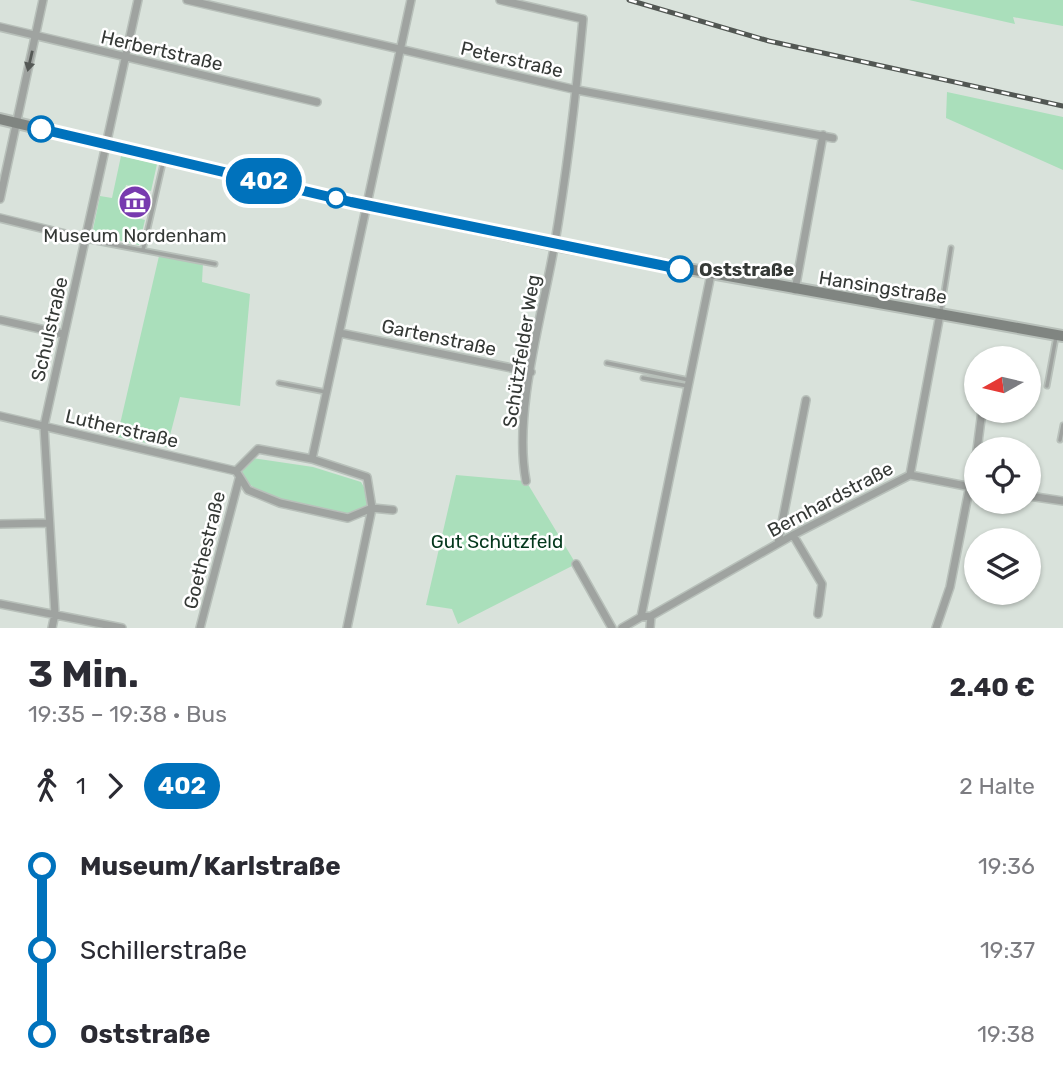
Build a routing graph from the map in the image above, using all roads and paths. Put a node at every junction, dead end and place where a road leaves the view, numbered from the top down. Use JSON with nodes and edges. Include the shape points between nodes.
{"nodes":[{"id":1,"x":43,"y":0,"type":"edge"},
{"id":2,"x":138,"y":0,"type":"edge"},
{"id":3,"x":187,"y":0,"type":"edge"},
{"id":4,"x":411,"y":0,"type":"edge"},
{"id":5,"x":500,"y":0,"type":"edge"},
{"id":6,"x":0,"y":27,"type":"edge"},
{"id":7,"x":36,"y":35,"type":"junction"},
{"id":8,"x":399,"y":49,"type":"junction"},
{"id":9,"x":126,"y":58,"type":"junction"},
{"id":10,"x":577,"y":90,"type":"junction"},
{"id":11,"x":317,"y":102,"type":"dead end"},
{"id":12,"x":0,"y":119,"type":"edge"},
{"id":13,"x":16,"y":122,"type":"junction"},
{"id":14,"x":823,"y":135,"type":"junction"},
{"id":15,"x":833,"y":138,"type":"dead end"},
{"id":16,"x":107,"y":145,"type":"junction"},
{"id":17,"x":164,"y":157,"type":"junction"},
{"id":18,"x":0,"y":199,"type":"edge"},
{"id":19,"x":367,"y":205,"type":"junction"},
{"id":20,"x":0,"y":218,"type":"edge"},
{"id":21,"x":86,"y":239,"type":"junction"},
{"id":22,"x":554,"y":245,"type":"junction"},
{"id":23,"x":951,"y":248,"type":"dead end"},
{"id":24,"x":143,"y":250,"type":"junction"},
{"id":25,"x":215,"y":264,"type":"dead end"},
{"id":26,"x":712,"y":274,"type":"junction"},
{"id":27,"x":794,"y":290,"type":"junction"},
{"id":28,"x":940,"y":314,"type":"junction"},
{"id":29,"x":0,"y":320,"type":"edge"},
{"id":30,"x":340,"y":333,"type":"junction"},
{"id":31,"x":63,"y":334,"type":"junction"},
{"id":32,"x":1060,"y":335,"type":"edge"},
{"id":33,"x":607,"y":363,"type":"dead end"},
{"id":34,"x":531,"y":372,"type":"junction"},
{"id":35,"x":643,"y":378,"type":"dead end"},
{"id":36,"x":279,"y":383,"type":"dead end"},
{"id":37,"x":688,"y":383,"type":"junction"},
{"id":38,"x":1047,"y":386,"type":"dead end"},
{"id":39,"x":328,"y":392,"type":"junction"},
{"id":40,"x":806,"y":400,"type":"dead end"},
{"id":41,"x":0,"y":416,"type":"edge"},
{"id":42,"x":1063,"y":425,"type":"edge"},
{"id":43,"x":44,"y":426,"type":"junction"},
{"id":44,"x":1060,"y":440,"type":"dead end"},
{"id":45,"x":313,"y":459,"type":"junction"},
{"id":46,"x":236,"y":471,"type":"junction"},
{"id":47,"x":910,"y":475,"type":"junction"},
{"id":48,"x":239,"y":479,"type":"junction"},
{"id":49,"x":526,"y":481,"type":"dead end"},
{"id":50,"x":964,"y":486,"type":"edge"},
{"id":51,"x":1041,"y":498,"type":"edge"},
{"id":52,"x":1063,"y":501,"type":"edge"},
{"id":53,"x":372,"y":508,"type":"junction"},
{"id":54,"x":393,"y":510,"type":"dead end"},
{"id":55,"x":968,"y":514,"type":"edge"},
{"id":56,"x":49,"y":523,"type":"junction"},
{"id":57,"x":0,"y":524,"type":"edge"},
{"id":58,"x":793,"y":535,"type":"junction"},
{"id":59,"x":778,"y":543,"type":"junction"},
{"id":60,"x":576,"y":564,"type":"dead end"},
{"id":61,"x":0,"y":604,"type":"edge"},
{"id":62,"x":55,"y":614,"type":"junction"},
{"id":63,"x":818,"y":614,"type":"dead end"},
{"id":64,"x":651,"y":616,"type":"junction"},
{"id":65,"x":641,"y":617,"type":"junction"},
{"id":66,"x":52,"y":628,"type":"edge"},
{"id":67,"x":122,"y":628,"type":"edge"},
{"id":68,"x":201,"y":628,"type":"edge"},
{"id":69,"x":346,"y":628,"type":"edge"},
{"id":70,"x":612,"y":628,"type":"edge"},
{"id":71,"x":622,"y":628,"type":"edge"},
{"id":72,"x":650,"y":628,"type":"edge"},
{"id":73,"x":936,"y":628,"type":"edge"}],
"edges":[{"from":1,"to":7,"type":"street"},
{"from":2,"to":9,"type":"street","name":"Schulstraße"},
{"from":3,"to":8,"type":"street","name":"Peterstraße"},
{"from":4,"to":8,"type":"street"},
{"from":5,"to":10,"type":"street","name":"Schützfelder Weg","via":[[583,19]]},
{"from":6,"to":7,"type":"street","name":"Herbertstraße"},
{"from":7,"to":9,"type":"street","name":"Herbertstraße"},
{"from":7,"to":13,"type":"street","one_way":true},
{"from":8,"to":10,"type":"street","name":"Peterstraße"},
{"from":8,"to":19,"type":"street"},
{"from":9,"to":11,"type":"street","name":"Herbertstraße"},
{"from":9,"to":16,"type":"street","name":"Schulstraße"},
{"from":10,"to":14,"type":"street","name":"Peterstraße"},
{"from":10,"to":22,"type":"street","name":"Schützfelder Weg"},
{"from":12,"to":13,"type":"street","name":"Hansingstraße"},
{"from":13,"to":16,"type":"street","name":"Hansingstraße"},
{"from":13,"to":18,"type":"street"},
{"from":14,"to":15,"type":"street","name":"Peterstraße"},
{"from":14,"to":27,"type":"street"},
{"from":16,"to":17,"type":"street","name":"Hansingstraße"},
{"from":16,"to":21,"type":"street","name":"Schulstraße"},
{"from":17,"to":19,"type":"street","name":"Hansingstraße"},
{"from":17,"to":24,"type":"lane"},
{"from":19,"to":22,"type":"street","name":"Hansingstraße"},
{"from":19,"to":30,"type":"street"},
{"from":20,"to":21,"type":"street"},
{"from":21,"to":24,"type":"lane"},
{"from":21,"to":31,"type":"street","name":"Schulstraße"},
{"from":22,"to":26,"type":"street","name":"Hansingstraße"},
{"from":22,"to":34,"type":"street","name":"Schützfelder Weg"},
{"from":23,"to":28,"type":"lane"},
{"from":24,"to":25,"type":"lane"},
{"from":26,"to":27,"type":"street","name":"Hansingstraße"},
{"from":26,"to":37,"type":"street"},
{"from":27,"to":28,"type":"street","name":"Hansingstraße"},
{"from":28,"to":32,"type":"street","name":"Hansingstraße"},
{"from":28,"to":47,"type":"street","name":"Bernhardstraße"},
{"from":29,"to":31,"type":"street"},
{"from":30,"to":34,"type":"street","name":"Gartenstraße"},
{"from":30,"to":39,"type":"street"},
{"from":31,"to":43,"type":"street","name":"Schulstraße"},
{"from":32,"to":38,"type":"lane"},
{"from":33,"to":37,"type":"lane"},
{"from":34,"to":49,"type":"street","name":"Schützfelder Weg","via":[[521,455]]},
{"from":35,"to":37,"type":"lane"},
{"from":36,"to":39,"type":"lane"},
{"from":37,"to":65,"type":"street"},
{"from":39,"to":45,"type":"street"},
{"from":40,"to":59,"type":"street"},
{"from":41,"to":43,"type":"street","name":"Lutherstraße"},
{"from":42,"to":44,"type":"lane"},
{"from":43,"to":46,"type":"street","name":"Lutherstraße"},
{"from":43,"to":56,"type":"street","name":"Schulstraße"},
{"from":45,"to":46,"type":"street","via":[[258,449]]},
{"from":45,"to":53,"type":"street","via":[[367,477]]},
{"from":46,"to":48,"type":"street"},
{"from":47,"to":50,"type":"street"},
{"from":47,"to":58,"type":"street","name":"Bernhardstraße"},
{"from":48,"to":53,"type":"street","via":[[258,495],[314,511],[348,518]]},
{"from":48,"to":68,"type":"street","name":"Goethestraße"},
{"from":51,"to":52,"type":"street"},
{"from":53,"to":54,"type":"street"},
{"from":53,"to":69,"type":"street"},
{"from":55,"to":73,"type":"street"},
{"from":56,"to":57,"type":"street"},
{"from":56,"to":62,"type":"street","name":"Schulstraße"},
{"from":58,"to":59,"type":"street","name":"Bernhardstraße"},
{"from":58,"to":63,"type":"street","via":[[822,584]]},
{"from":59,"to":64,"type":"street","name":"Bernhardstraße"},
{"from":60,"to":70,"type":"street"},
{"from":61,"to":62,"type":"street"},
{"from":62,"to":66,"type":"street","name":"Schulstraße"},
{"from":62,"to":67,"type":"street"},
{"from":64,"to":65,"type":"street","name":"Bernhardstraße"},
{"from":64,"to":72,"type":"street"},
{"from":65,"to":71,"type":"street","name":"Bernhardstraße"}]}
